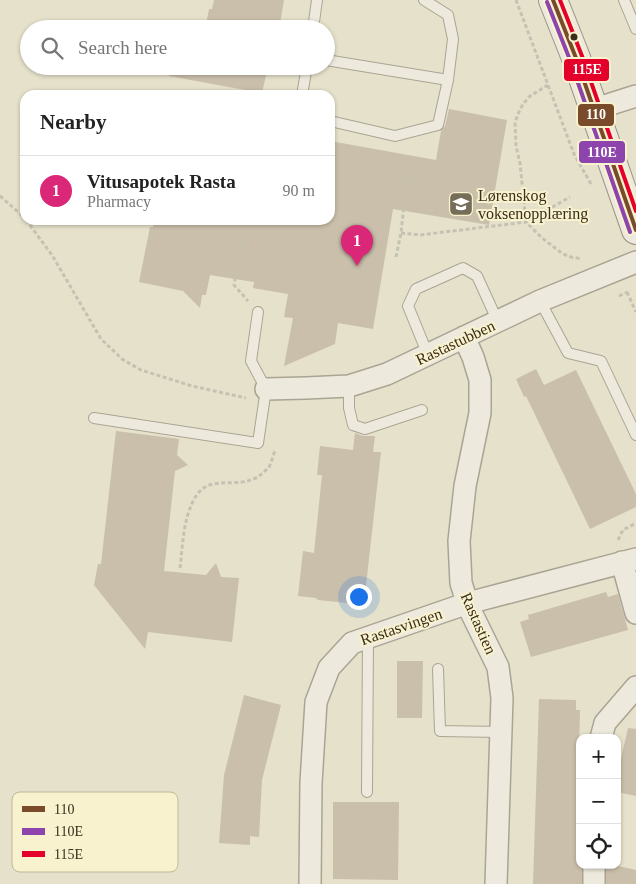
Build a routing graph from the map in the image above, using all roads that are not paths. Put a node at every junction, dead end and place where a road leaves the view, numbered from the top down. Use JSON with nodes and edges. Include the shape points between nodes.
{"nodes":[{"id":1,"x":318,"y":0,"type":"edge"},
{"id":2,"x":423,"y":0,"type":"edge"},
{"id":3,"x":553,"y":0,"type":"edge"},
{"id":4,"x":624,"y":0,"type":"edge"},
{"id":5,"x":315,"y":20,"type":"edge"},
{"id":6,"x":636,"y":29,"type":"edge"},
{"id":7,"x":335,"y":61,"type":"edge"},
{"id":8,"x":305,"y":75,"type":"edge"},
{"id":9,"x":448,"y":80,"type":"junction"},
{"id":10,"x":303,"y":90,"type":"edge"},
{"id":11,"x":636,"y":96,"type":"edge"},
{"id":12,"x":595,"y":109,"type":"junction"},
{"id":13,"x":335,"y":123,"type":"edge"},
{"id":14,"x":636,"y":230,"type":"edge"},
{"id":15,"x":627,"y":265,"type":"edge"},
{"id":16,"x":540,"y":301,"type":"junction"},
{"id":17,"x":258,"y":312,"type":"road end"},
{"id":18,"x":498,"y":322,"type":"junction"},
{"id":19,"x":464,"y":337,"type":"junction"},
{"id":20,"x":428,"y":355,"type":"junction"},
{"id":21,"x":349,"y":386,"type":"junction"},
{"id":22,"x":265,"y":395,"type":"junction"},
{"id":23,"x":422,"y":410,"type":"dead end"},
{"id":24,"x":94,"y":418,"type":"dead end"},
{"id":25,"x":636,"y":435,"type":"edge"},
{"id":26,"x":629,"y":561,"type":"edge"},
{"id":27,"x":468,"y":603,"type":"junction"},
{"id":28,"x":636,"y":613,"type":"edge"},
{"id":29,"x":368,"y":637,"type":"junction"},
{"id":30,"x":438,"y":668,"type":"dead end"},
{"id":31,"x":636,"y":687,"type":"edge"},
{"id":32,"x":501,"y":732,"type":"junction"},
{"id":33,"x":602,"y":734,"type":"edge"},
{"id":34,"x":367,"y":792,"type":"dead end"},
{"id":35,"x":594,"y":869,"type":"edge"},
{"id":36,"x":310,"y":884,"type":"edge"},
{"id":37,"x":496,"y":884,"type":"edge"},
{"id":38,"x":594,"y":884,"type":"edge"}],
"edges":[{"from":1,"to":5,"type":"lane"},
{"from":2,"to":9,"type":"lane","via":[[448,15],[453,39]]},
{"from":3,"to":12,"type":"main road"},
{"from":4,"to":6,"type":"lane"},
{"from":7,"to":9,"type":"lane"},
{"from":8,"to":10,"type":"lane"},
{"from":9,"to":13,"type":"lane","via":[[438,125],[395,136]]},
{"from":11,"to":12,"type":"street"},
{"from":12,"to":14,"type":"main road"},
{"from":15,"to":16,"type":"street","name":"Rastastubben"},
{"from":16,"to":18,"type":"street","name":"Rastastubben"},
{"from":16,"to":25,"type":"lane","via":[[568,353],[601,361]]},
{"from":17,"to":22,"type":"lane","via":[[250,361]]},
{"from":18,"to":19,"type":"street","name":"Rastastubben"},
{"from":18,"to":20,"type":"lane","via":[[477,276],[463,268],[416,288],[408,306]]},
{"from":19,"to":20,"type":"street","name":"Rastastubben"},
{"from":19,"to":27,"type":"street","name":"Rastastien","via":[[480,380],[480,413],[465,486],[459,541],[461,583]]},
{"from":20,"to":21,"type":"street","name":"Rastastubben","via":[[388,374]]},
{"from":21,"to":22,"type":"street","name":"Rastastubben","via":[[306,388]]},
{"from":21,"to":23,"type":"lane","via":[[353,425],[365,429]]},
{"from":22,"to":24,"type":"lane","via":[[258,443]]},
{"from":26,"to":27,"type":"street","name":"Rastasvingen"},
{"from":26,"to":28,"type":"street"},
{"from":27,"to":29,"type":"street","name":"Rastasvingen"},
{"from":27,"to":32,"type":"street","name":"Rastastien","via":[[498,667],[502,698]]},
{"from":29,"to":34,"type":"lane"},
{"from":29,"to":36,"type":"street","name":"Rastasvingen","via":[[352,643],[329,668],[316,702]]},
{"from":30,"to":32,"type":"lane","via":[[440,732]]},
{"from":31,"to":33,"type":"street","via":[[605,723]]},
{"from":32,"to":37,"type":"street","name":"Rastastien"},
{"from":35,"to":38,"type":"street"}]}
